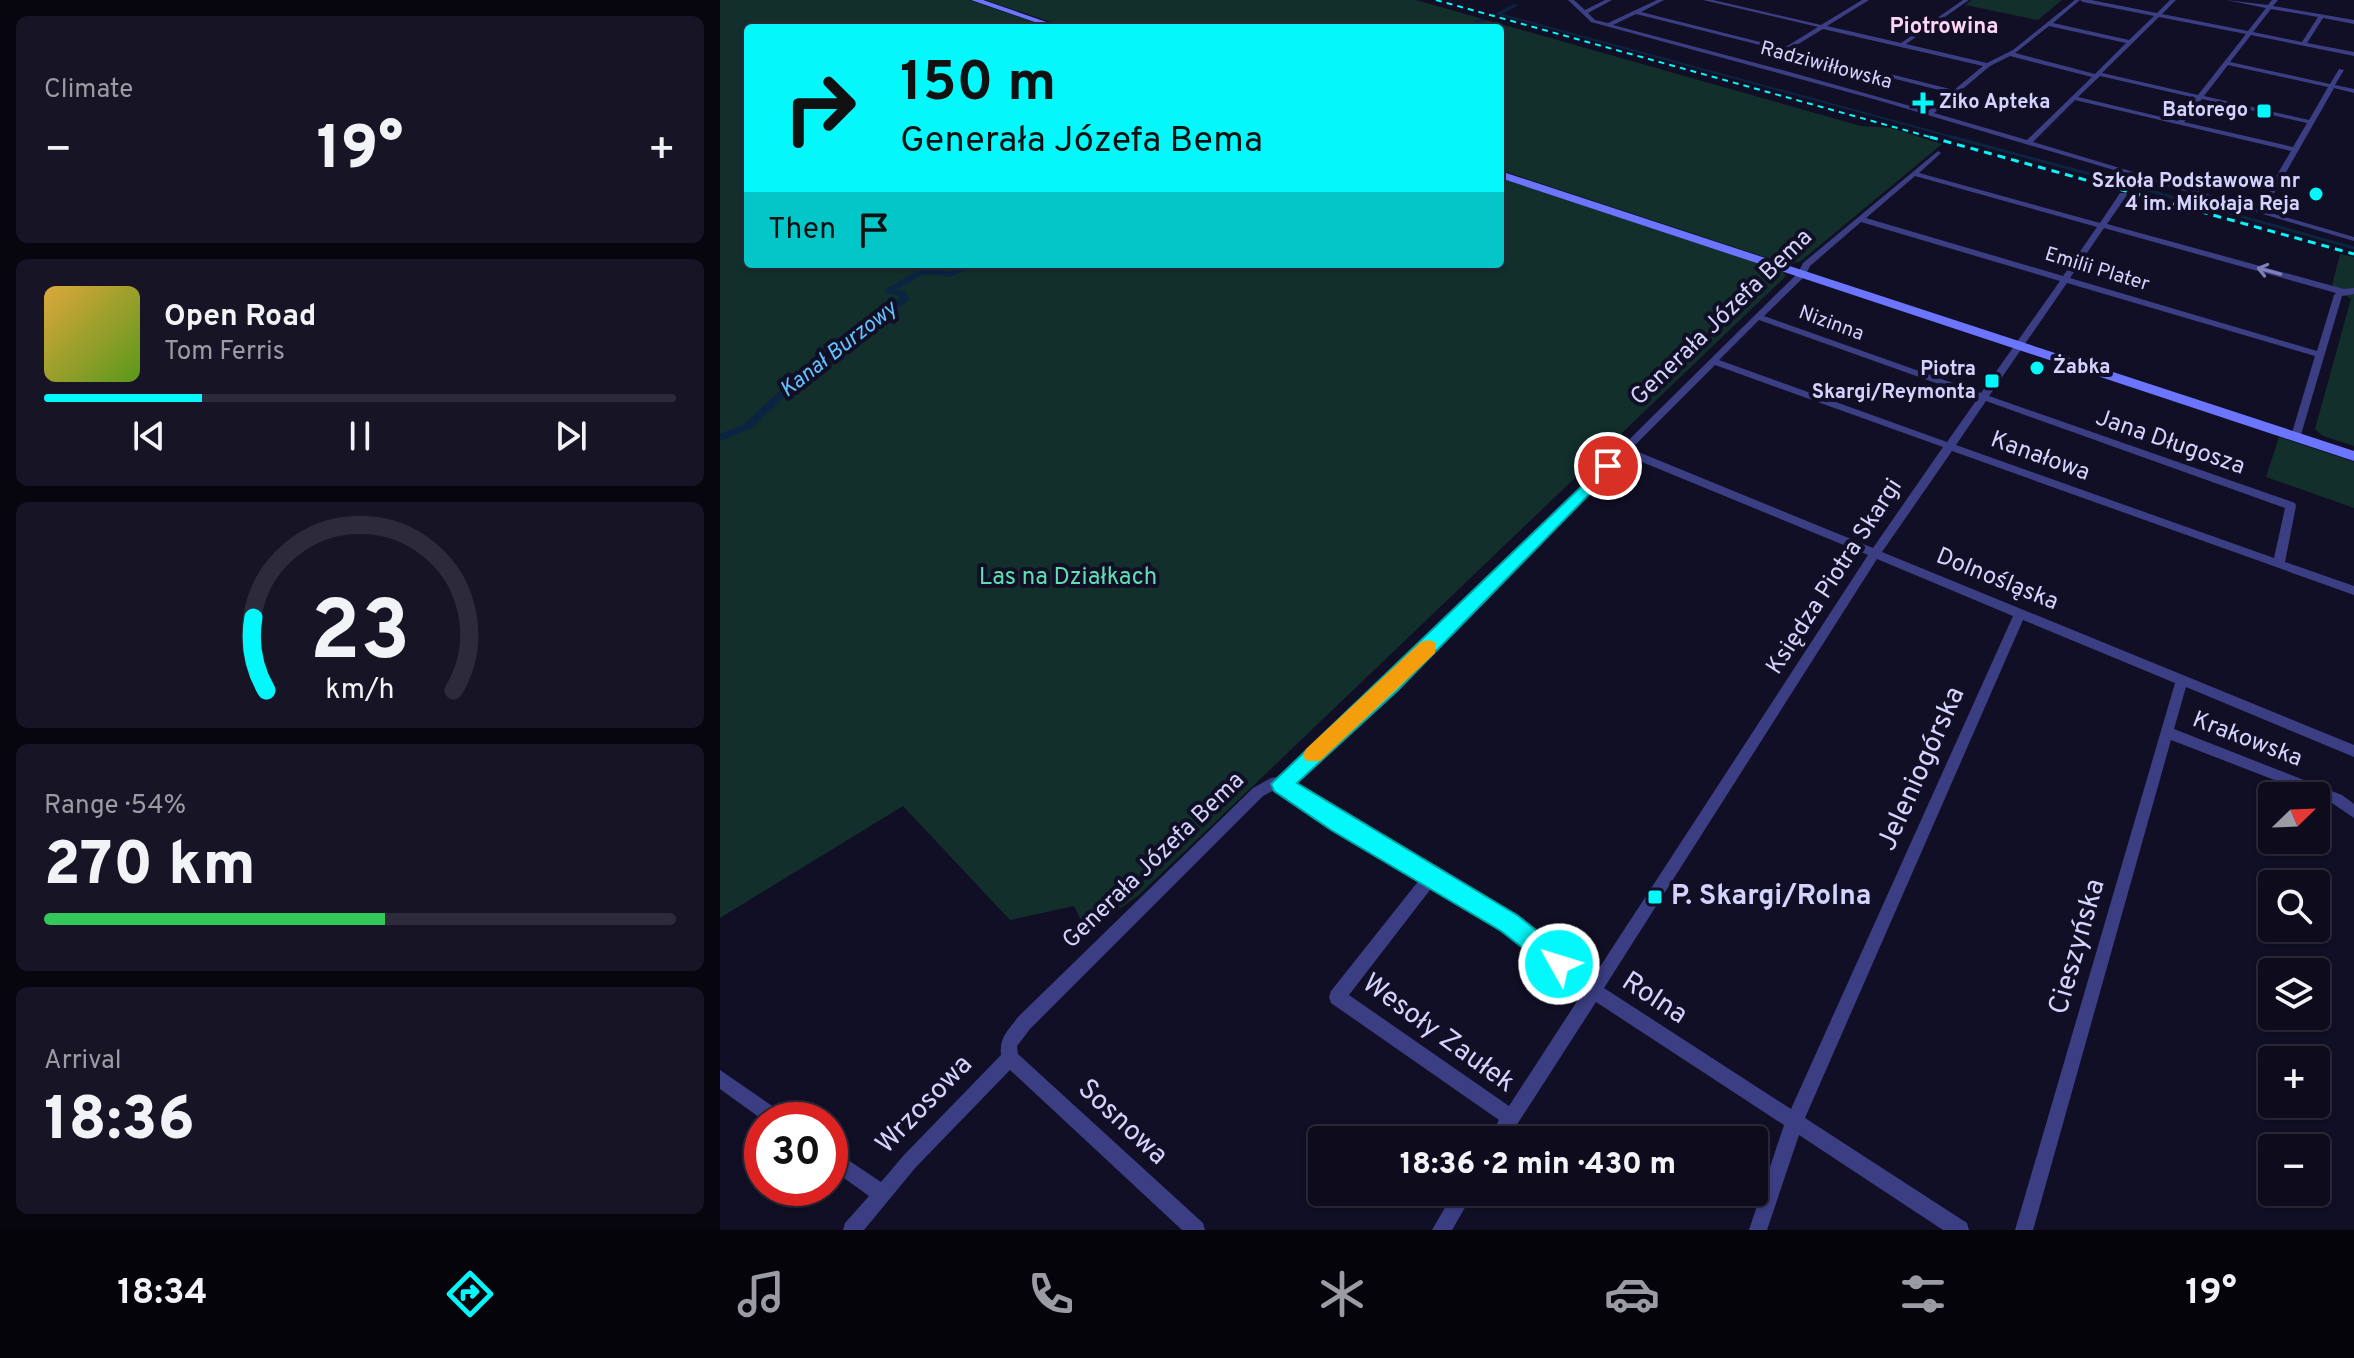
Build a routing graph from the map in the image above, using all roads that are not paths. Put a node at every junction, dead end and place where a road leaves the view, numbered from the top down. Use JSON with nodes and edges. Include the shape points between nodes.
{"nodes":[{"id":1,"x":975,"y":0,"type":"edge"},
{"id":2,"x":1571,"y":0,"type":"edge"},
{"id":3,"x":1609,"y":0,"type":"edge"},
{"id":4,"x":1661,"y":0,"type":"edge"},
{"id":5,"x":1706,"y":0,"type":"edge"},
{"id":6,"x":1762,"y":0,"type":"edge"},
{"id":7,"x":1866,"y":0,"type":"edge"},
{"id":8,"x":1946,"y":0,"type":"edge"},
{"id":9,"x":2080,"y":0,"type":"edge"},
{"id":10,"x":2173,"y":0,"type":"edge"},
{"id":11,"x":2229,"y":0,"type":"edge"},
{"id":12,"x":2275,"y":0,"type":"edge"},
{"id":13,"x":1590,"y":2,"type":"dead end"},
{"id":14,"x":1964,"y":2,"type":"edge"},
{"id":15,"x":1599,"y":5,"type":"junction"},
{"id":16,"x":2269,"y":8,"type":"junction"},
{"id":17,"x":1745,"y":9,"type":"junction"},
{"id":18,"x":1636,"y":12,"type":"junction"},
{"id":19,"x":1583,"y":13,"type":"junction"},
{"id":20,"x":2157,"y":15,"type":"junction"},
{"id":21,"x":2320,"y":18,"type":"junction"},
{"id":22,"x":2354,"y":22,"type":"edge"},
{"id":23,"x":1048,"y":24,"type":"edge"},
{"id":24,"x":2048,"y":24,"type":"junction"},
{"id":25,"x":1608,"y":25,"type":"junction"},
{"id":26,"x":1821,"y":27,"type":"junction"},
{"id":27,"x":2249,"y":33,"type":"junction"},
{"id":28,"x":2130,"y":42,"type":"junction"},
{"id":29,"x":2303,"y":44,"type":"junction"},
{"id":30,"x":1902,"y":45,"type":"junction"},
{"id":31,"x":1786,"y":49,"type":"junction"},
{"id":32,"x":2010,"y":54,"type":"junction"},
{"id":33,"x":2354,"y":54,"type":"edge"},
{"id":34,"x":2228,"y":63,"type":"junction"},
{"id":35,"x":1988,"y":65,"type":"junction"},
{"id":36,"x":2341,"y":70,"type":"dead end"},
{"id":37,"x":2098,"y":75,"type":"junction"},
{"id":38,"x":2331,"y":86,"type":"junction"},
{"id":39,"x":2354,"y":91,"type":"edge"},
{"id":40,"x":1955,"y":92,"type":"junction"},
{"id":41,"x":2200,"y":97,"type":"junction"},
{"id":42,"x":2074,"y":98,"type":"junction"},
{"id":43,"x":1931,"y":112,"type":"junction"},
{"id":44,"x":2309,"y":122,"type":"junction"},
{"id":45,"x":2180,"y":123,"type":"junction"},
{"id":46,"x":2029,"y":142,"type":"junction"},
{"id":47,"x":2295,"y":150,"type":"junction"},
{"id":48,"x":1938,"y":153,"type":"dead end"},
{"id":49,"x":1915,"y":174,"type":"junction"},
{"id":50,"x":1504,"y":175,"type":"edge"},
{"id":51,"x":2123,"y":195,"type":"dead end"},
{"id":52,"x":2259,"y":212,"type":"junction"},
{"id":53,"x":1863,"y":220,"type":"junction"},
{"id":54,"x":2100,"y":225,"type":"junction"},
{"id":55,"x":2354,"y":239,"type":"edge"},
{"id":56,"x":1802,"y":274,"type":"junction"},
{"id":57,"x":2063,"y":278,"type":"junction"},
{"id":58,"x":2349,"y":291,"type":"edge"},
{"id":59,"x":1758,"y":317,"type":"junction"},
{"id":60,"x":2017,"y":344,"type":"junction"},
{"id":61,"x":2320,"y":355,"type":"junction"},
{"id":62,"x":1712,"y":361,"type":"junction"},
{"id":63,"x":1981,"y":398,"type":"junction"},
{"id":64,"x":2296,"y":436,"type":"junction"},
{"id":65,"x":1948,"y":445,"type":"junction"},
{"id":66,"x":1623,"y":450,"type":"junction"},
{"id":67,"x":2354,"y":456,"type":"edge"},
{"id":68,"x":1875,"y":554,"type":"junction"},
{"id":69,"x":2279,"y":563,"type":"junction"},
{"id":70,"x":2354,"y":591,"type":"edge"},
{"id":71,"x":2020,"y":614,"type":"junction"},
{"id":72,"x":2182,"y":679,"type":"junction"},
{"id":73,"x":2166,"y":732,"type":"junction"},
{"id":74,"x":2354,"y":751,"type":"edge"},
{"id":75,"x":1281,"y":784,"type":"junction"},
{"id":76,"x":2354,"y":812,"type":"edge"},
{"id":77,"x":1430,"y":878,"type":"junction"},
{"id":78,"x":1594,"y":991,"type":"junction"},
{"id":79,"x":1010,"y":1058,"type":"junction"},
{"id":80,"x":720,"y":1079,"type":"edge"},
{"id":81,"x":753,"y":1102,"type":"edge"},
{"id":82,"x":1511,"y":1118,"type":"junction"},
{"id":83,"x":1794,"y":1122,"type":"junction"},
{"id":84,"x":1506,"y":1126,"type":"edge"},
{"id":85,"x":848,"y":1170,"type":"edge"},
{"id":86,"x":881,"y":1193,"type":"junction"},
{"id":87,"x":1456,"y":1206,"type":"edge"},
{"id":88,"x":852,"y":1230,"type":"edge"},
{"id":89,"x":1196,"y":1230,"type":"edge"},
{"id":90,"x":1441,"y":1230,"type":"edge"},
{"id":91,"x":1758,"y":1230,"type":"edge"},
{"id":92,"x":1960,"y":1230,"type":"edge"},
{"id":93,"x":2024,"y":1230,"type":"edge"}],
"edges":[{"from":1,"to":23,"type":"main road"},
{"from":2,"to":19,"type":"street","name":"Radziwiłłowska"},
{"from":3,"to":15,"type":"street"},
{"from":4,"to":18,"type":"street"},
{"from":5,"to":17,"type":"street"},
{"from":6,"to":17,"type":"street"},
{"from":7,"to":26,"type":"street"},
{"from":8,"to":14,"type":"street"},
{"from":9,"to":20,"type":"street"},
{"from":9,"to":24,"type":"street"},
{"from":10,"to":20,"type":"street"},
{"from":11,"to":16,"type":"street"},
{"from":12,"to":16,"type":"street"},
{"from":13,"to":15,"type":"street"},
{"from":14,"to":30,"type":"street"},
{"from":15,"to":19,"type":"street"},
{"from":16,"to":21,"type":"street"},
{"from":16,"to":27,"type":"street"},
{"from":17,"to":26,"type":"street"},
{"from":18,"to":25,"type":"street"},
{"from":18,"to":31,"type":"street"},
{"from":19,"to":25,"type":"street","name":"Radziwiłłowska"},
{"from":20,"to":27,"type":"street"},
{"from":20,"to":28,"type":"street"},
{"from":21,"to":22,"type":"street"},
{"from":21,"to":29,"type":"street"},
{"from":24,"to":28,"type":"street"},
{"from":24,"to":32,"type":"street"},
{"from":25,"to":43,"type":"street","name":"Radziwiłłowska"},
{"from":26,"to":30,"type":"street"},
{"from":26,"to":31,"type":"street"},
{"from":27,"to":29,"type":"street"},
{"from":27,"to":34,"type":"street"},
{"from":28,"to":37,"type":"street"},
{"from":29,"to":33,"type":"street"},
{"from":30,"to":35,"type":"street"},
{"from":31,"to":40,"type":"street"},
{"from":32,"to":35,"type":"street"},
{"from":32,"to":37,"type":"street"},
{"from":34,"to":38,"type":"street"},
{"from":34,"to":41,"type":"street"},
{"from":35,"to":40,"type":"street"},
{"from":36,"to":38,"type":"street"},
{"from":37,"to":41,"type":"street"},
{"from":37,"to":42,"type":"street"},
{"from":38,"to":39,"type":"street"},
{"from":38,"to":44,"type":"street"},
{"from":40,"to":43,"type":"street"},
{"from":41,"to":44,"type":"street"},
{"from":41,"to":45,"type":"street"},
{"from":42,"to":45,"type":"street"},
{"from":42,"to":46,"type":"street"},
{"from":43,"to":46,"type":"street","name":"Radziwiłłowska"},
{"from":44,"to":47,"type":"street"},
{"from":45,"to":47,"type":"street"},
{"from":46,"to":52,"type":"street","name":"Radziwiłłowska"},
{"from":47,"to":52,"type":"street"},
{"from":48,"to":49,"type":"street","name":"Generała Józefa Bema"},
{"from":49,"to":53,"type":"street","name":"Generała Józefa Bema"},
{"from":49,"to":54,"type":"street"},
{"from":50,"to":56,"type":"main road"},
{"from":51,"to":54,"type":"street","name":"Księdza Piotra Skargi"},
{"from":52,"to":55,"type":"street","name":"Radziwiłłowska"},
{"from":53,"to":56,"type":"street","name":"Generała Józefa Bema","via":[[1806,265]]},
{"from":53,"to":57,"type":"street","name":"Emilii Plater"},
{"from":54,"to":57,"type":"street","name":"Księdza Piotra Skargi"},
{"from":58,"to":54,"type":"street","one_way":true},
{"from":56,"to":59,"type":"street","name":"Generała Józefa Bema"},
{"from":56,"to":60,"type":"main road"},
{"from":57,"to":60,"type":"street","name":"Księdza Piotra Skargi"},
{"from":57,"to":61,"type":"street","name":"Emilii Plater"},
{"from":58,"to":61,"type":"street","via":[[2338,295]]},
{"from":59,"to":62,"type":"street","name":"Generała Józefa Bema"},
{"from":59,"to":63,"type":"street","name":"Nizinna"},
{"from":60,"to":63,"type":"street","name":"Księdza Piotra Skargi"},
{"from":60,"to":64,"type":"main road"},
{"from":61,"to":64,"type":"street"},
{"from":62,"to":65,"type":"street","name":"Kanałowa"},
{"from":62,"to":66,"type":"street","name":"Generała Józefa Bema"},
{"from":63,"to":65,"type":"street","name":"Księdza Piotra Skargi"},
{"from":63,"to":69,"type":"street","name":"Jana Długosza","via":[[2291,506]]},
{"from":64,"to":67,"type":"main road"},
{"from":65,"to":68,"type":"street","name":"Księdza Piotra Skargi"},
{"from":65,"to":69,"type":"street","name":"Kanałowa"},
{"from":66,"to":68,"type":"street","name":"Dolnośląska"},
{"from":66,"to":75,"type":"street","name":"Generała Józefa Bema","via":[[1390,685]]},
{"from":68,"to":71,"type":"street","name":"Dolnośląska"},
{"from":68,"to":78,"type":"street","name":"Księdza Piotra Skargi"},
{"from":69,"to":70,"type":"street","name":"Kanałowa"},
{"from":71,"to":72,"type":"street","name":"Dolnośląska"},
{"from":71,"to":83,"type":"street","name":"Jeleniogórska"},
{"from":72,"to":73,"type":"street","name":"Cieszyńska"},
{"from":72,"to":74,"type":"street","name":"Dolnośląska"},
{"from":73,"to":76,"type":"street","name":"Krakowska","via":[[2337,799]]},
{"from":73,"to":93,"type":"street","name":"Cieszyńska"},
{"from":75,"to":77,"type":"street","name":"Rolna"},
{"from":75,"to":79,"type":"street","name":"Generała Józefa Bema","via":[[1264,786],[1024,1023],[1008,1044]]},
{"from":77,"to":78,"type":"street","name":"Rolna","via":[[1509,923]]},
{"from":77,"to":82,"type":"street","name":"Wesoły Zaułek","via":[[1337,997]]},
{"from":78,"to":82,"type":"street","name":"Księdza Piotra Skargi"},
{"from":78,"to":83,"type":"street","name":"Rolna"},
{"from":79,"to":86,"type":"street","name":"Wrzosowa"},
{"from":79,"to":89,"type":"street","name":"Sosnowa"},
{"from":80,"to":81,"type":"street"},
{"from":82,"to":84,"type":"street","name":"Księdza Piotra Skargi"},
{"from":83,"to":91,"type":"street","name":"Jeleniogórska"},
{"from":83,"to":92,"type":"street","name":"Rolna"},
{"from":85,"to":86,"type":"street"},
{"from":86,"to":88,"type":"street","name":"Wrzosowa"},
{"from":87,"to":90,"type":"street"}]}
